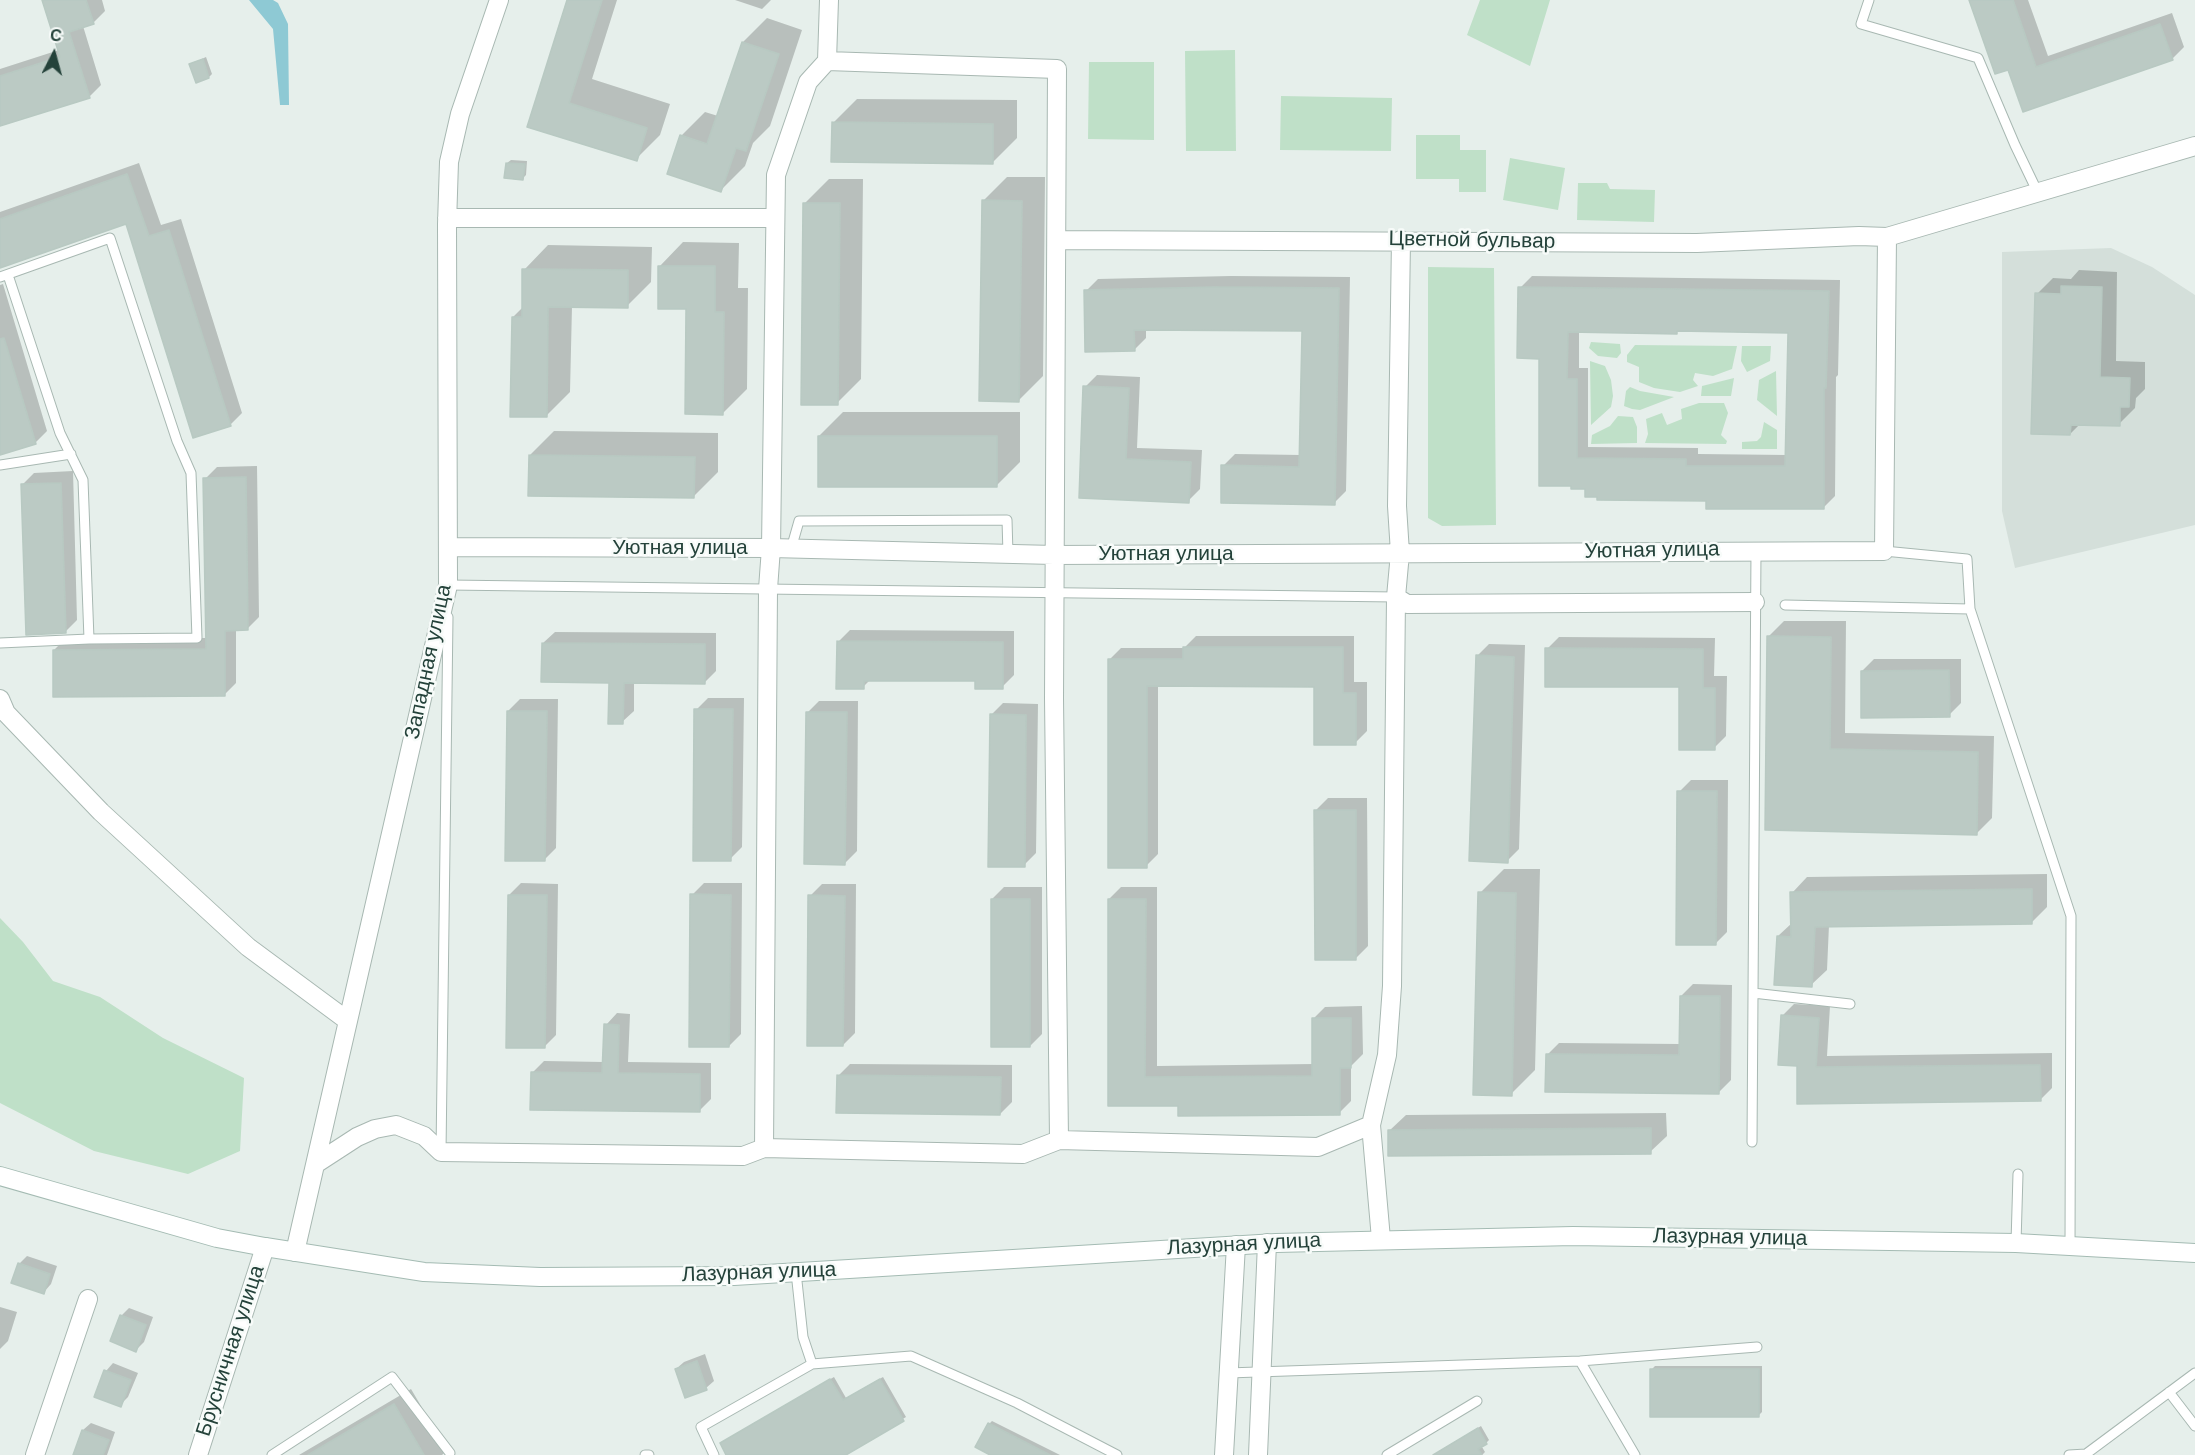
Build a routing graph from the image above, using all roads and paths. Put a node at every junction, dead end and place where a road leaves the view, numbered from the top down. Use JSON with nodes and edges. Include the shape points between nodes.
{"nodes":[{"id":1,"x":499,"y":0,"type":"edge"},
{"id":2,"x":829,"y":0,"type":"edge"},
{"id":3,"x":1869,"y":0,"type":"edge"},
{"id":4,"x":827,"y":61,"type":"junction"},
{"id":5,"x":2195,"y":146,"type":"edge"},
{"id":6,"x":2038,"y":193,"type":"junction"},
{"id":7,"x":447,"y":218,"type":"junction"},
{"id":8,"x":774,"y":218,"type":"junction"},
{"id":9,"x":1887,"y":237,"type":"junction"},
{"id":10,"x":1058,"y":240,"type":"junction"},
{"id":11,"x":1401,"y":240,"type":"junction"},
{"id":12,"x":4,"y":276,"type":"edge"},
{"id":13,"x":71,"y":454,"type":"junction"},
{"id":14,"x":0,"y":465,"type":"edge"},
{"id":15,"x":448,"y":547,"type":"junction"},
{"id":16,"x":771,"y":548,"type":"junction"},
{"id":17,"x":791,"y":549,"type":"junction"},
{"id":18,"x":1756,"y":550,"type":"junction"},
{"id":19,"x":1884,"y":550,"type":"junction"},
{"id":20,"x":1400,"y":553,"type":"junction"},
{"id":21,"x":1008,"y":554,"type":"junction"},
{"id":22,"x":1054,"y":555,"type":"junction"},
{"id":23,"x":448,"y":585,"type":"junction"},
{"id":24,"x":768,"y":589,"type":"junction"},
{"id":25,"x":1055,"y":592,"type":"junction"},
{"id":26,"x":1396,"y":597,"type":"junction"},
{"id":27,"x":1755,"y":602,"type":"junction"},
{"id":28,"x":1785,"y":605,"type":"dead end"},
{"id":29,"x":1970,"y":609,"type":"junction"},
{"id":30,"x":89,"y":639,"type":"junction"},
{"id":31,"x":0,"y":643,"type":"edge"},
{"id":32,"x":0,"y":699,"type":"edge"},
{"id":33,"x":1753,"y":993,"type":"junction"},
{"id":34,"x":1850,"y":1004,"type":"dead end"},
{"id":35,"x":348,"y":1021,"type":"junction"},
{"id":36,"x":1371,"y":1125,"type":"junction"},
{"id":37,"x":1059,"y":1140,"type":"junction"},
{"id":38,"x":1752,"y":1142,"type":"dead end"},
{"id":39,"x":764,"y":1148,"type":"junction"},
{"id":40,"x":441,"y":1152,"type":"junction"},
{"id":41,"x":315,"y":1170,"type":"junction"},
{"id":42,"x":2018,"y":1174,"type":"dead end"},
{"id":43,"x":0,"y":1176,"type":"edge"},
{"id":44,"x":1381,"y":1239,"type":"junction"},
{"id":45,"x":1268,"y":1243,"type":"junction"},
{"id":46,"x":2016,"y":1243,"type":"junction"},
{"id":47,"x":1236,"y":1245,"type":"junction"},
{"id":48,"x":2070,"y":1246,"type":"junction"},
{"id":49,"x":265,"y":1247,"type":"junction"},
{"id":50,"x":295,"y":1252,"type":"junction"},
{"id":51,"x":2195,"y":1253,"type":"edge"},
{"id":52,"x":796,"y":1272,"type":"junction"},
{"id":53,"x":88,"y":1299,"type":"dead end"},
{"id":54,"x":1757,"y":1347,"type":"dead end"},
{"id":55,"x":1580,"y":1361,"type":"junction"},
{"id":56,"x":812,"y":1364,"type":"junction"},
{"id":57,"x":2195,"y":1372,"type":"edge"},
{"id":58,"x":1228,"y":1373,"type":"junction"},
{"id":59,"x":1263,"y":1374,"type":"junction"},
{"id":60,"x":2169,"y":1392,"type":"junction"},
{"id":61,"x":1477,"y":1401,"type":"dead end"},
{"id":62,"x":2195,"y":1426,"type":"edge"},
{"id":63,"x":450,"y":1453,"type":"dead end"},
{"id":64,"x":35,"y":1455,"type":"edge"},
{"id":65,"x":198,"y":1455,"type":"edge"},
{"id":66,"x":272,"y":1455,"type":"edge"},
{"id":67,"x":714,"y":1455,"type":"edge"},
{"id":68,"x":1117,"y":1455,"type":"edge"},
{"id":69,"x":1224,"y":1455,"type":"edge"},
{"id":70,"x":1258,"y":1455,"type":"edge"},
{"id":71,"x":1388,"y":1455,"type":"edge"},
{"id":72,"x":1635,"y":1455,"type":"edge"},
{"id":73,"x":2069,"y":1455,"type":"edge"}],
"edges":[{"from":1,"to":7,"type":"street","name":"Западная улица","via":[[458,123],[449,162]]},
{"from":2,"to":4,"type":"street"},
{"from":3,"to":6,"type":"lane","via":[[1861,24],[1978,58]]},
{"from":4,"to":8,"type":"street","via":[[808,82],[776,175]]},
{"from":4,"to":10,"type":"street","via":[[1057,69]]},
{"from":5,"to":6,"type":"street","name":"Цветной бульвар"},
{"from":6,"to":9,"type":"street","name":"Цветной бульвар"},
{"from":7,"to":8,"type":"street"},
{"from":7,"to":15,"type":"street","name":"Западная улица"},
{"from":8,"to":16,"type":"street"},
{"from":9,"to":11,"type":"street","name":"Цветной бульвар","via":[[1697,243]]},
{"from":9,"to":19,"type":"street"},
{"from":10,"to":11,"type":"street","name":"Цветной бульвар"},
{"from":10,"to":22,"type":"street"},
{"from":11,"to":20,"type":"street","via":[[1397,506]]},
{"from":12,"to":13,"type":"lane"},
{"from":12,"to":30,"type":"lane","via":[[110,238],[191,473],[196,638]]},
{"from":13,"to":14,"type":"lane"},
{"from":13,"to":30,"type":"lane","via":[[83,480]]},
{"from":15,"to":16,"type":"street","name":"Уютная улица"},
{"from":15,"to":23,"type":"street","name":"Западная улица"},
{"from":16,"to":17,"type":"street","name":"Уютная улица"},
{"from":16,"to":24,"type":"street"},
{"from":17,"to":21,"type":"street","name":"Уютная улица"},
{"from":17,"to":21,"type":"lane","via":[[799,521],[1007,520]]},
{"from":18,"to":19,"type":"street","name":"Уютная улица"},
{"from":18,"to":20,"type":"street","name":"Уютная улица"},
{"from":18,"to":27,"type":"lane"},
{"from":19,"to":29,"type":"lane","via":[[1967,559]]},
{"from":20,"to":22,"type":"street","name":"Уютная улица"},
{"from":20,"to":26,"type":"street"},
{"from":21,"to":22,"type":"street","name":"Уютная улица"},
{"from":22,"to":25,"type":"street"},
{"from":23,"to":24,"type":"lane"},
{"from":23,"to":35,"type":"street","name":"Западная улица"},
{"from":23,"to":40,"type":"lane"},
{"from":24,"to":25,"type":"lane"},
{"from":24,"to":39,"type":"street"},
{"from":25,"to":26,"type":"lane"},
{"from":25,"to":37,"type":"street"},
{"from":26,"to":27,"type":"street","via":[[1407,604]]},
{"from":26,"to":36,"type":"street","via":[[1392,986],[1387,1055]]},
{"from":27,"to":33,"type":"lane"},
{"from":28,"to":29,"type":"lane"},
{"from":29,"to":48,"type":"lane","via":[[2071,916]]},
{"from":30,"to":31,"type":"lane"},
{"from":32,"to":35,"type":"street","via":[[6,713],[101,812],[248,947]]},
{"from":33,"to":34,"type":"lane"},
{"from":33,"to":38,"type":"lane"},
{"from":35,"to":41,"type":"street","name":"Западная улица"},
{"from":36,"to":37,"type":"street","via":[[1318,1147]]},
{"from":36,"to":44,"type":"street"},
{"from":37,"to":39,"type":"street","via":[[1023,1154]]},
{"from":39,"to":40,"type":"street","via":[[743,1156]]},
{"from":40,"to":41,"type":"street","via":[[424,1136],[396,1125],[357,1137]]},
{"from":41,"to":50,"type":"street","name":"Западная улица"},
{"from":42,"to":46,"type":"lane"},
{"from":43,"to":49,"type":"street","name":"Лазурная улица","via":[[217,1238]]},
{"from":44,"to":45,"type":"street","name":"Лазурная улица"},
{"from":44,"to":46,"type":"street","name":"Лазурная улица","via":[[1585,1236]]},
{"from":45,"to":47,"type":"street","name":"Лазурная улица"},
{"from":45,"to":59,"type":"street"},
{"from":46,"to":48,"type":"street","name":"Лазурная улица"},
{"from":47,"to":52,"type":"street","name":"Лазурная улица"},
{"from":47,"to":58,"type":"street"},
{"from":48,"to":51,"type":"street","name":"Лазурная улица"},
{"from":49,"to":50,"type":"street","name":"Лазурная улица"},
{"from":49,"to":65,"type":"street","name":"Брусничная улица"},
{"from":50,"to":52,"type":"street","name":"Лазурная улица","via":[[424,1272],[641,1278]]},
{"from":52,"to":56,"type":"lane","via":[[803,1337]]},
{"from":53,"to":64,"type":"street"},
{"from":54,"to":55,"type":"lane"},
{"from":55,"to":59,"type":"lane"},
{"from":55,"to":72,"type":"lane"},
{"from":56,"to":67,"type":"lane","via":[[701,1427]]},
{"from":56,"to":68,"type":"lane","via":[[911,1356],[1017,1403]]},
{"from":57,"to":60,"type":"lane"},
{"from":58,"to":59,"type":"lane"},
{"from":58,"to":69,"type":"street"},
{"from":59,"to":70,"type":"street"},
{"from":60,"to":62,"type":"lane"},
{"from":60,"to":73,"type":"lane","via":[[2086,1454]]},
{"from":61,"to":71,"type":"lane"},
{"from":63,"to":66,"type":"lane","via":[[392,1377]]}]}
